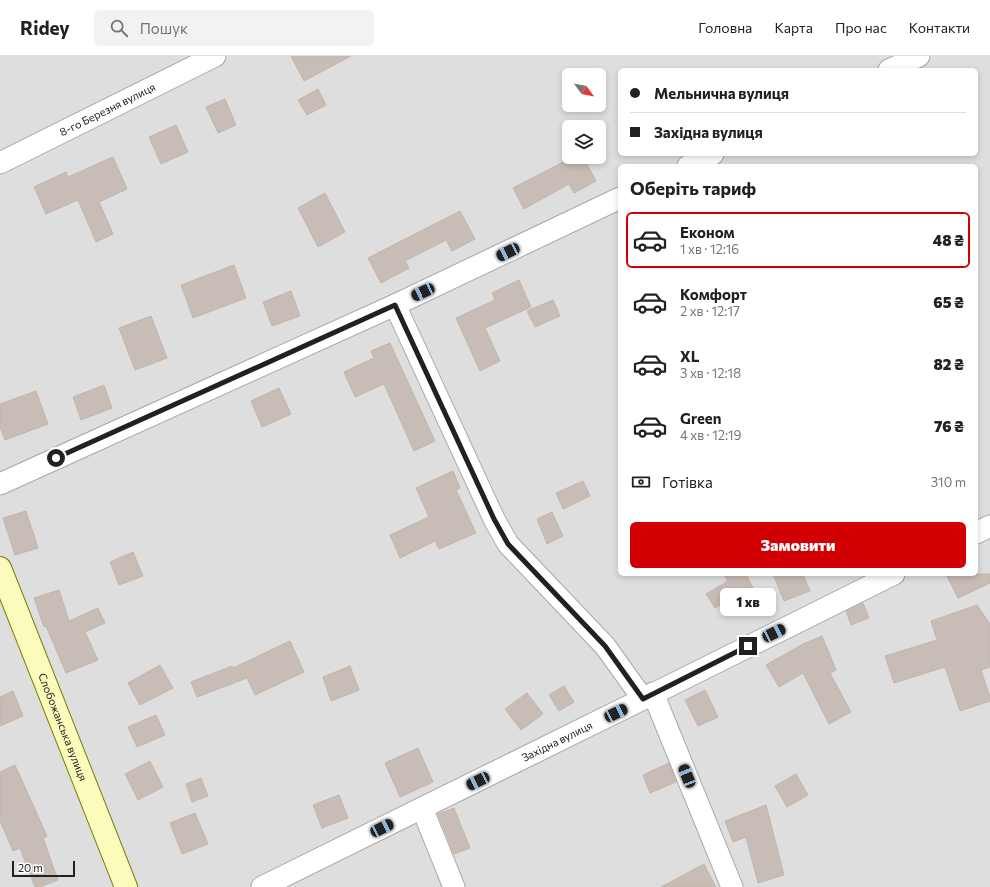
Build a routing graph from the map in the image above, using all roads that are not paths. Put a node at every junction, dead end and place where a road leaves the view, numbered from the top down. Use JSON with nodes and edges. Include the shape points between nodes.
{"nodes":[{"id":1,"x":215,"y":56,"type":"edge"},
{"id":2,"x":919,"y":56,"type":"edge"},
{"id":3,"x":893,"y":68,"type":"edge"},
{"id":4,"x":709,"y":156,"type":"edge"},
{"id":5,"x":0,"y":163,"type":"edge"},
{"id":6,"x":692,"y":164,"type":"edge"},
{"id":7,"x":618,"y":199,"type":"edge"},
{"id":8,"x":395,"y":305,"type":"junction"},
{"id":9,"x":0,"y":484,"type":"edge"},
{"id":10,"x":990,"y":526,"type":"edge"},
{"id":11,"x":978,"y":532,"type":"edge"},
{"id":12,"x":0,"y":568,"type":"edge"},
{"id":13,"x":890,"y":576,"type":"edge"},
{"id":14,"x":648,"y":696,"type":"junction"},
{"id":15,"x":422,"y":808,"type":"junction"},
{"id":16,"x":126,"y":887,"type":"edge"},
{"id":17,"x":262,"y":887,"type":"edge"},
{"id":18,"x":454,"y":887,"type":"edge"},
{"id":19,"x":732,"y":887,"type":"edge"}],
"edges":[{"from":1,"to":5,"type":"street","name":"8-го Березня вулиця"},
{"from":2,"to":3,"type":"street"},
{"from":4,"to":6,"type":"street"},
{"from":7,"to":8,"type":"street"},
{"from":8,"to":9,"type":"street"},
{"from":8,"to":14,"type":"street","via":[[508,544],[605,646]]},
{"from":10,"to":11,"type":"street"},
{"from":12,"to":16,"type":"street","name":"Слобожанська вулиця"},
{"from":13,"to":14,"type":"street","name":"Західна вулиця"},
{"from":14,"to":15,"type":"street","name":"Західна вулиця"},
{"from":14,"to":19,"type":"street"},
{"from":15,"to":17,"type":"street","name":"Західна вулиця"},
{"from":15,"to":18,"type":"street"}]}
